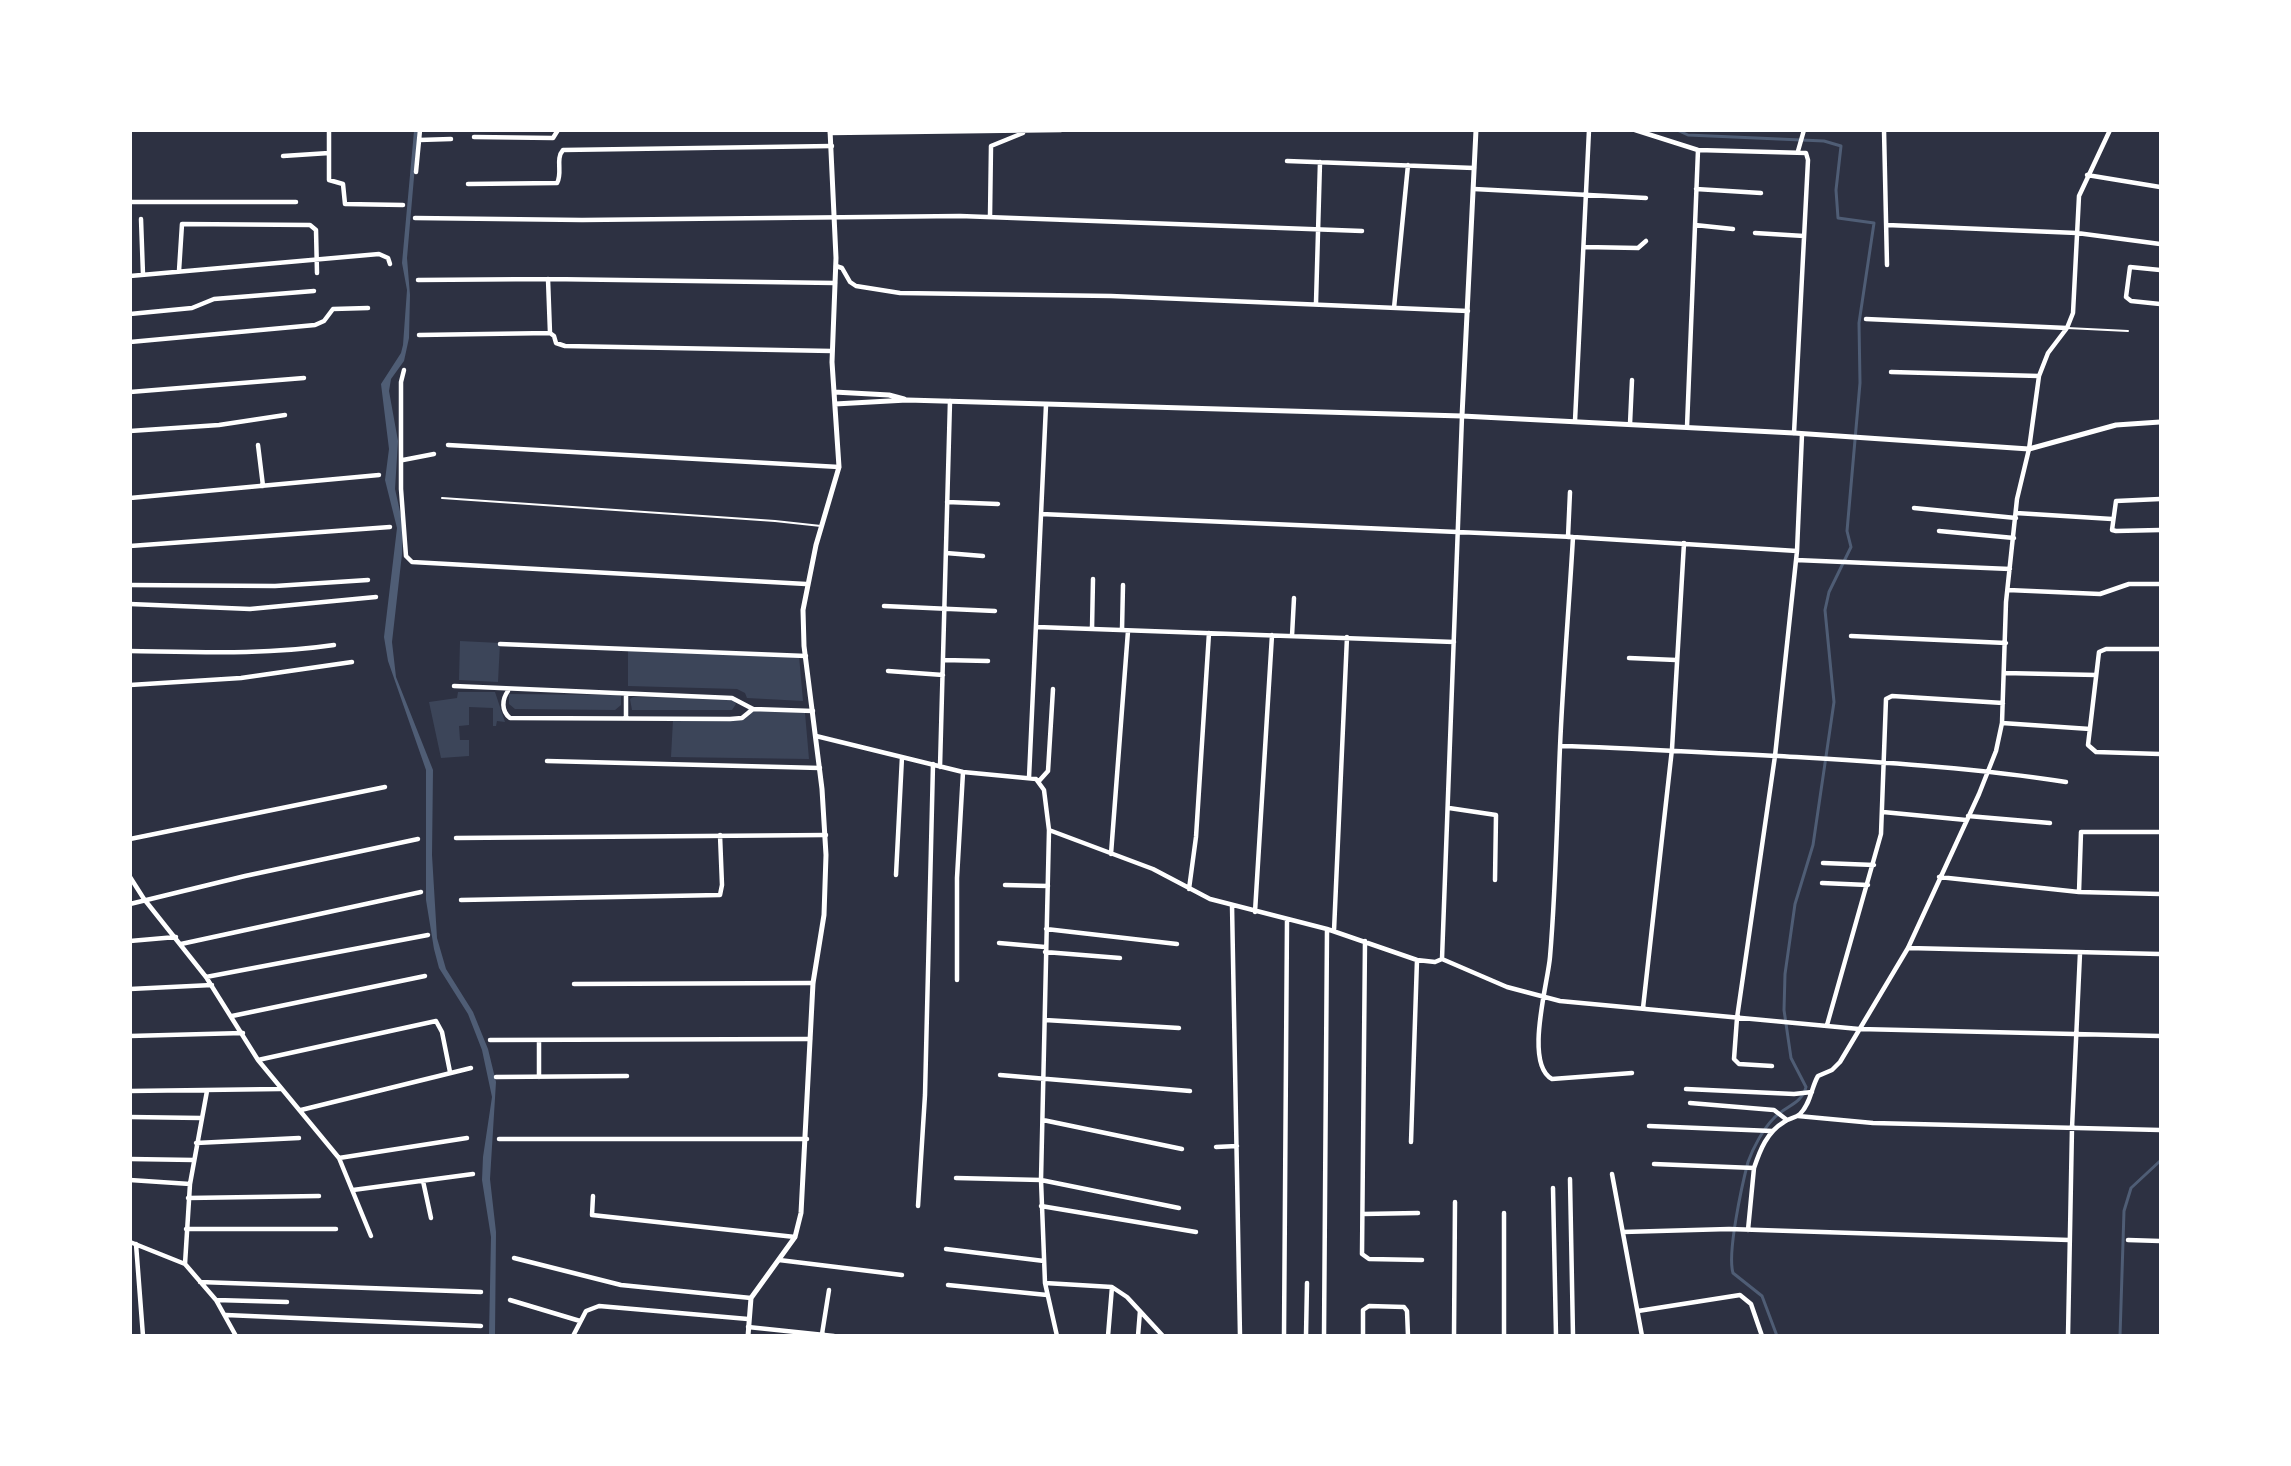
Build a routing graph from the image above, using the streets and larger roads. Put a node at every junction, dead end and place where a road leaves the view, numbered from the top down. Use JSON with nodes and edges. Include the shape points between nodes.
{"nodes":[{"id":1,"x":329,"y":130,"type":"edge"},
{"id":2,"x":420,"y":130,"type":"edge"},
{"id":3,"x":558,"y":130,"type":"edge"},
{"id":4,"x":1061,"y":130,"type":"edge"},
{"id":5,"x":1476,"y":130,"type":"edge"},
{"id":6,"x":1589,"y":130,"type":"edge"},
{"id":7,"x":1635,"y":130,"type":"edge"},
{"id":8,"x":1884,"y":130,"type":"edge"},
{"id":9,"x":2110,"y":130,"type":"edge"},
{"id":10,"x":1025,"y":131,"type":"edge"},
{"id":11,"x":830,"y":132,"type":"edge"},
{"id":12,"x":1803,"y":133,"type":"edge"},
{"id":13,"x":474,"y":137,"type":"dead end"},
{"id":14,"x":419,"y":140,"type":"junction"},
{"id":15,"x":451,"y":140,"type":"dead end"},
{"id":16,"x":832,"y":146,"type":"junction"},
{"id":17,"x":1698,"y":150,"type":"junction"},
{"id":18,"x":1801,"y":152,"type":"junction"},
{"id":19,"x":329,"y":153,"type":"junction"},
{"id":20,"x":283,"y":156,"type":"dead end"},
{"id":21,"x":1287,"y":161,"type":"dead end"},
{"id":22,"x":1320,"y":162,"type":"junction"},
{"id":23,"x":1408,"y":165,"type":"junction"},
{"id":24,"x":1474,"y":168,"type":"junction"},
{"id":25,"x":416,"y":172,"type":"dead end"},
{"id":26,"x":2087,"y":176,"type":"junction"},
{"id":27,"x":468,"y":184,"type":"dead end"},
{"id":28,"x":2160,"y":187,"type":"edge"},
{"id":29,"x":1474,"y":189,"type":"junction"},
{"id":30,"x":1696,"y":189,"type":"junction"},
{"id":31,"x":1761,"y":193,"type":"dead end"},
{"id":32,"x":1587,"y":194,"type":"junction"},
{"id":33,"x":1646,"y":198,"type":"dead end"},
{"id":34,"x":130,"y":202,"type":"edge"},
{"id":35,"x":296,"y":202,"type":"dead end"},
{"id":36,"x":404,"y":206,"type":"dead end"},
{"id":37,"x":990,"y":217,"type":"junction"},
{"id":38,"x":415,"y":218,"type":"dead end"},
{"id":39,"x":836,"y":218,"type":"junction"},
{"id":40,"x":141,"y":219,"type":"dead end"},
{"id":41,"x":1695,"y":225,"type":"junction"},
{"id":42,"x":1887,"y":225,"type":"junction"},
{"id":43,"x":1733,"y":229,"type":"dead end"},
{"id":44,"x":1318,"y":230,"type":"junction"},
{"id":45,"x":1362,"y":231,"type":"dead end"},
{"id":46,"x":1755,"y":232,"type":"dead end"},
{"id":47,"x":2077,"y":233,"type":"junction"},
{"id":48,"x":1804,"y":236,"type":"junction"},
{"id":49,"x":1646,"y":241,"type":"dead end"},
{"id":50,"x":2160,"y":244,"type":"edge"},
{"id":51,"x":1584,"y":247,"type":"junction"},
{"id":52,"x":317,"y":259,"type":"junction"},
{"id":53,"x":390,"y":264,"type":"dead end"},
{"id":54,"x":1887,"y":265,"type":"dead end"},
{"id":55,"x":836,"y":266,"type":"junction"},
{"id":56,"x":2160,"y":270,"type":"edge"},
{"id":57,"x":179,"y":271,"type":"junction"},
{"id":58,"x":317,"y":273,"type":"dead end"},
{"id":59,"x":142,"y":275,"type":"junction"},
{"id":60,"x":130,"y":276,"type":"edge"},
{"id":61,"x":548,"y":279,"type":"junction"},
{"id":62,"x":418,"y":280,"type":"dead end"},
{"id":63,"x":836,"y":283,"type":"junction"},
{"id":64,"x":314,"y":291,"type":"dead end"},
{"id":65,"x":1316,"y":303,"type":"junction"},
{"id":66,"x":2160,"y":304,"type":"edge"},
{"id":67,"x":368,"y":308,"type":"dead end"},
{"id":68,"x":1394,"y":308,"type":"junction"},
{"id":69,"x":1468,"y":311,"type":"junction"},
{"id":70,"x":130,"y":314,"type":"edge"},
{"id":71,"x":1866,"y":319,"type":"dead end"},
{"id":72,"x":2067,"y":328,"type":"junction"},
{"id":73,"x":550,"y":333,"type":"junction"},
{"id":74,"x":419,"y":334,"type":"dead end"},
{"id":75,"x":130,"y":342,"type":"edge"},
{"id":76,"x":832,"y":351,"type":"junction"},
{"id":77,"x":404,"y":370,"type":"dead end"},
{"id":78,"x":1891,"y":372,"type":"dead end"},
{"id":79,"x":2039,"y":376,"type":"junction"},
{"id":80,"x":304,"y":378,"type":"dead end"},
{"id":81,"x":1632,"y":380,"type":"dead end"},
{"id":82,"x":130,"y":392,"type":"edge"},
{"id":83,"x":834,"y":392,"type":"junction"},
{"id":84,"x":907,"y":400,"type":"junction"},
{"id":85,"x":950,"y":401,"type":"junction"},
{"id":86,"x":835,"y":404,"type":"junction"},
{"id":87,"x":1046,"y":405,"type":"junction"},
{"id":88,"x":285,"y":415,"type":"dead end"},
{"id":89,"x":1462,"y":416,"type":"junction"},
{"id":90,"x":1575,"y":421,"type":"junction"},
{"id":91,"x":2160,"y":422,"type":"edge"},
{"id":92,"x":1630,"y":424,"type":"junction"},
{"id":93,"x":1687,"y":427,"type":"junction"},
{"id":94,"x":130,"y":431,"type":"edge"},
{"id":95,"x":1794,"y":433,"type":"junction"},
{"id":96,"x":1802,"y":434,"type":"junction"},
{"id":97,"x":258,"y":445,"type":"dead end"},
{"id":98,"x":448,"y":445,"type":"dead end"},
{"id":99,"x":2029,"y":449,"type":"junction"},
{"id":100,"x":434,"y":454,"type":"dead end"},
{"id":101,"x":403,"y":460,"type":"junction"},
{"id":102,"x":839,"y":467,"type":"junction"},
{"id":103,"x":379,"y":475,"type":"dead end"},
{"id":104,"x":263,"y":486,"type":"junction"},
{"id":105,"x":1570,"y":492,"type":"dead end"},
{"id":106,"x":130,"y":498,"type":"edge"},
{"id":107,"x":2160,"y":499,"type":"edge"},
{"id":108,"x":947,"y":502,"type":"junction"},
{"id":109,"x":998,"y":504,"type":"dead end"},
{"id":110,"x":1914,"y":508,"type":"dead end"},
{"id":111,"x":1041,"y":514,"type":"junction"},
{"id":112,"x":2016,"y":516,"type":"junction"},
{"id":113,"x":2112,"y":519,"type":"junction"},
{"id":114,"x":390,"y":526,"type":"dead end"},
{"id":115,"x":2160,"y":530,"type":"edge"},
{"id":116,"x":1939,"y":531,"type":"dead end"},
{"id":117,"x":1458,"y":534,"type":"junction"},
{"id":118,"x":1570,"y":537,"type":"junction"},
{"id":119,"x":2014,"y":538,"type":"junction"},
{"id":120,"x":1684,"y":543,"type":"junction"},
{"id":121,"x":130,"y":546,"type":"edge"},
{"id":122,"x":1797,"y":551,"type":"junction"},
{"id":123,"x":946,"y":554,"type":"junction"},
{"id":124,"x":983,"y":556,"type":"dead end"},
{"id":125,"x":1796,"y":560,"type":"junction"},
{"id":126,"x":2010,"y":569,"type":"junction"},
{"id":127,"x":1094,"y":579,"type":"dead end"},
{"id":128,"x":368,"y":580,"type":"dead end"},
{"id":129,"x":807,"y":584,"type":"junction"},
{"id":130,"x":2160,"y":584,"type":"edge"},
{"id":131,"x":130,"y":585,"type":"edge"},
{"id":132,"x":1123,"y":585,"type":"dead end"},
{"id":133,"x":2008,"y":590,"type":"junction"},
{"id":134,"x":376,"y":597,"type":"dead end"},
{"id":135,"x":1294,"y":598,"type":"dead end"},
{"id":136,"x":130,"y":604,"type":"edge"},
{"id":137,"x":884,"y":606,"type":"dead end"},
{"id":138,"x":944,"y":609,"type":"junction"},
{"id":139,"x":996,"y":611,"type":"dead end"},
{"id":140,"x":1037,"y":627,"type":"junction"},
{"id":141,"x":1092,"y":629,"type":"junction"},
{"id":142,"x":1125,"y":630,"type":"junction"},
{"id":143,"x":1209,"y":633,"type":"junction"},
{"id":144,"x":1272,"y":635,"type":"junction"},
{"id":145,"x":1292,"y":636,"type":"junction"},
{"id":146,"x":1851,"y":636,"type":"dead end"},
{"id":147,"x":1347,"y":638,"type":"junction"},
{"id":148,"x":1454,"y":642,"type":"junction"},
{"id":149,"x":2006,"y":643,"type":"junction"},
{"id":150,"x":500,"y":644,"type":"dead end"},
{"id":151,"x":334,"y":645,"type":"dead end"},
{"id":152,"x":2160,"y":649,"type":"edge"},
{"id":153,"x":130,"y":651,"type":"edge"},
{"id":154,"x":806,"y":656,"type":"junction"},
{"id":155,"x":1629,"y":658,"type":"dead end"},
{"id":156,"x":943,"y":660,"type":"junction"},
{"id":157,"x":1676,"y":660,"type":"junction"},
{"id":158,"x":988,"y":661,"type":"dead end"},
{"id":159,"x":352,"y":662,"type":"dead end"},
{"id":160,"x":888,"y":671,"type":"dead end"},
{"id":161,"x":2004,"y":673,"type":"junction"},
{"id":162,"x":943,"y":675,"type":"junction"},
{"id":163,"x":2096,"y":675,"type":"junction"},
{"id":164,"x":130,"y":685,"type":"edge"},
{"id":165,"x":454,"y":686,"type":"dead end"},
{"id":166,"x":1053,"y":688,"type":"dead end"},
{"id":167,"x":508,"y":691,"type":"junction"},
{"id":168,"x":626,"y":694,"type":"junction"},
{"id":169,"x":2003,"y":703,"type":"junction"},
{"id":170,"x":753,"y":709,"type":"junction"},
{"id":171,"x":813,"y":711,"type":"junction"},
{"id":172,"x":626,"y":718,"type":"junction"},
{"id":173,"x":2002,"y":723,"type":"junction"},
{"id":174,"x":2090,"y":729,"type":"junction"},
{"id":175,"x":821,"y":737,"type":"junction"},
{"id":176,"x":1560,"y":746,"type":"junction"},
{"id":177,"x":1671,"y":749,"type":"junction"},
{"id":178,"x":2160,"y":754,"type":"edge"},
{"id":179,"x":1775,"y":756,"type":"junction"},
{"id":180,"x":902,"y":757,"type":"junction"},
{"id":181,"x":547,"y":761,"type":"dead end"},
{"id":182,"x":1883,"y":762,"type":"junction"},
{"id":183,"x":933,"y":764,"type":"junction"},
{"id":184,"x":940,"y":767,"type":"junction"},
{"id":185,"x":820,"y":768,"type":"junction"},
{"id":186,"x":1990,"y":770,"type":"junction"},
{"id":187,"x":963,"y":772,"type":"junction"},
{"id":188,"x":1029,"y":777,"type":"junction"},
{"id":189,"x":1039,"y":781,"type":"junction"},
{"id":190,"x":2066,"y":782,"type":"dead end"},
{"id":191,"x":385,"y":787,"type":"dead end"},
{"id":192,"x":1449,"y":808,"type":"junction"},
{"id":193,"x":1883,"y":812,"type":"junction"},
{"id":194,"x":1967,"y":818,"type":"junction"},
{"id":195,"x":2050,"y":823,"type":"dead end"},
{"id":196,"x":1049,"y":830,"type":"junction"},
{"id":197,"x":2160,"y":832,"type":"edge"},
{"id":198,"x":720,"y":835,"type":"junction"},
{"id":199,"x":826,"y":835,"type":"junction"},
{"id":200,"x":456,"y":838,"type":"dead end"},
{"id":201,"x":130,"y":839,"type":"edge"},
{"id":202,"x":418,"y":839,"type":"dead end"},
{"id":203,"x":1111,"y":854,"type":"junction"},
{"id":204,"x":1823,"y":863,"type":"dead end"},
{"id":205,"x":1874,"y":865,"type":"junction"},
{"id":206,"x":896,"y":875,"type":"dead end"},
{"id":207,"x":130,"y":877,"type":"edge"},
{"id":208,"x":1939,"y":877,"type":"junction"},
{"id":209,"x":1495,"y":880,"type":"dead end"},
{"id":210,"x":1822,"y":884,"type":"dead end"},
{"id":211,"x":1005,"y":885,"type":"dead end"},
{"id":212,"x":1868,"y":885,"type":"junction"},
{"id":213,"x":1048,"y":886,"type":"junction"},
{"id":214,"x":1189,"y":889,"type":"junction"},
{"id":215,"x":421,"y":892,"type":"dead end"},
{"id":216,"x":2079,"y":892,"type":"junction"},
{"id":217,"x":2160,"y":894,"type":"edge"},
{"id":218,"x":144,"y":899,"type":"junction"},
{"id":219,"x":461,"y":900,"type":"dead end"},
{"id":220,"x":130,"y":904,"type":"edge"},
{"id":221,"x":1232,"y":905,"type":"junction"},
{"id":222,"x":1255,"y":912,"type":"junction"},
{"id":223,"x":1287,"y":920,"type":"junction"},
{"id":224,"x":1046,"y":929,"type":"junction"},
{"id":225,"x":1327,"y":929,"type":"junction"},
{"id":226,"x":1334,"y":931,"type":"junction"},
{"id":227,"x":428,"y":936,"type":"dead end"},
{"id":228,"x":176,"y":937,"type":"junction"},
{"id":229,"x":130,"y":941,"type":"edge"},
{"id":230,"x":1365,"y":941,"type":"junction"},
{"id":231,"x":999,"y":943,"type":"dead end"},
{"id":232,"x":181,"y":944,"type":"junction"},
{"id":233,"x":1177,"y":944,"type":"dead end"},
{"id":234,"x":1908,"y":948,"type":"junction"},
{"id":235,"x":1045,"y":949,"type":"junction"},
{"id":236,"x":2080,"y":953,"type":"junction"},
{"id":237,"x":2160,"y":954,"type":"edge"},
{"id":238,"x":1120,"y":958,"type":"dead end"},
{"id":239,"x":1442,"y":959,"type":"junction"},
{"id":240,"x":1417,"y":960,"type":"junction"},
{"id":241,"x":425,"y":976,"type":"dead end"},
{"id":242,"x":206,"y":977,"type":"junction"},
{"id":243,"x":957,"y":980,"type":"dead end"},
{"id":244,"x":813,"y":983,"type":"junction"},
{"id":245,"x":574,"y":984,"type":"dead end"},
{"id":246,"x":212,"y":985,"type":"junction"},
{"id":247,"x":130,"y":989,"type":"edge"},
{"id":248,"x":1545,"y":998,"type":"junction"},
{"id":249,"x":1642,"y":1008,"type":"junction"},
{"id":250,"x":232,"y":1016,"type":"junction"},
{"id":251,"x":1737,"y":1018,"type":"junction"},
{"id":252,"x":1045,"y":1020,"type":"junction"},
{"id":253,"x":1827,"y":1025,"type":"junction"},
{"id":254,"x":1179,"y":1028,"type":"dead end"},
{"id":255,"x":1859,"y":1029,"type":"junction"},
{"id":256,"x":243,"y":1033,"type":"junction"},
{"id":257,"x":2076,"y":1035,"type":"junction"},
{"id":258,"x":130,"y":1036,"type":"edge"},
{"id":259,"x":2160,"y":1036,"type":"edge"},
{"id":260,"x":810,"y":1039,"type":"junction"},
{"id":261,"x":490,"y":1040,"type":"dead end"},
{"id":262,"x":539,"y":1040,"type":"junction"},
{"id":263,"x":258,"y":1060,"type":"junction"},
{"id":264,"x":1772,"y":1066,"type":"dead end"},
{"id":265,"x":471,"y":1068,"type":"dead end"},
{"id":266,"x":450,"y":1072,"type":"junction"},
{"id":267,"x":1632,"y":1073,"type":"dead end"},
{"id":268,"x":1000,"y":1075,"type":"dead end"},
{"id":269,"x":627,"y":1076,"type":"dead end"},
{"id":270,"x":496,"y":1077,"type":"dead end"},
{"id":271,"x":539,"y":1077,"type":"junction"},
{"id":272,"x":1044,"y":1077,"type":"junction"},
{"id":273,"x":280,"y":1089,"type":"junction"},
{"id":274,"x":1686,"y":1089,"type":"dead end"},
{"id":275,"x":130,"y":1091,"type":"edge"},
{"id":276,"x":1190,"y":1091,"type":"dead end"},
{"id":277,"x":207,"y":1092,"type":"junction"},
{"id":278,"x":1810,"y":1092,"type":"junction"},
{"id":279,"x":1690,"y":1103,"type":"dead end"},
{"id":280,"x":301,"y":1110,"type":"junction"},
{"id":281,"x":1798,"y":1116,"type":"junction"},
{"id":282,"x":130,"y":1117,"type":"edge"},
{"id":283,"x":201,"y":1118,"type":"junction"},
{"id":284,"x":1786,"y":1119,"type":"junction"},
{"id":285,"x":1043,"y":1120,"type":"junction"},
{"id":286,"x":1649,"y":1126,"type":"dead end"},
{"id":287,"x":2072,"y":1128,"type":"junction"},
{"id":288,"x":2160,"y":1130,"type":"edge"},
{"id":289,"x":1772,"y":1131,"type":"junction"},
{"id":290,"x":299,"y":1138,"type":"dead end"},
{"id":291,"x":467,"y":1138,"type":"dead end"},
{"id":292,"x":499,"y":1138,"type":"dead end"},
{"id":293,"x":807,"y":1139,"type":"junction"},
{"id":294,"x":1411,"y":1142,"type":"dead end"},
{"id":295,"x":196,"y":1143,"type":"junction"},
{"id":296,"x":1237,"y":1146,"type":"junction"},
{"id":297,"x":1216,"y":1147,"type":"dead end"},
{"id":298,"x":1182,"y":1149,"type":"dead end"},
{"id":299,"x":339,"y":1158,"type":"junction"},
{"id":300,"x":130,"y":1159,"type":"edge"},
{"id":301,"x":194,"y":1160,"type":"junction"},
{"id":302,"x":1654,"y":1164,"type":"dead end"},
{"id":303,"x":1752,"y":1168,"type":"junction"},
{"id":304,"x":473,"y":1174,"type":"dead end"},
{"id":305,"x":1612,"y":1174,"type":"dead end"},
{"id":306,"x":956,"y":1178,"type":"dead end"},
{"id":307,"x":1570,"y":1179,"type":"dead end"},
{"id":308,"x":130,"y":1180,"type":"edge"},
{"id":309,"x":1041,"y":1180,"type":"junction"},
{"id":310,"x":423,"y":1181,"type":"junction"},
{"id":311,"x":190,"y":1184,"type":"junction"},
{"id":312,"x":1552,"y":1188,"type":"dead end"},
{"id":313,"x":352,"y":1190,"type":"junction"},
{"id":314,"x":319,"y":1196,"type":"dead end"},
{"id":315,"x":593,"y":1196,"type":"dead end"},
{"id":316,"x":188,"y":1198,"type":"junction"},
{"id":317,"x":1455,"y":1202,"type":"dead end"},
{"id":318,"x":918,"y":1206,"type":"dead end"},
{"id":319,"x":1041,"y":1206,"type":"junction"},
{"id":320,"x":1179,"y":1208,"type":"dead end"},
{"id":321,"x":1418,"y":1213,"type":"dead end"},
{"id":322,"x":1504,"y":1213,"type":"dead end"},
{"id":323,"x":1363,"y":1214,"type":"junction"},
{"id":324,"x":431,"y":1218,"type":"dead end"},
{"id":325,"x":186,"y":1229,"type":"junction"},
{"id":326,"x":336,"y":1229,"type":"dead end"},
{"id":327,"x":1745,"y":1230,"type":"junction"},
{"id":328,"x":1196,"y":1232,"type":"dead end"},
{"id":329,"x":1623,"y":1232,"type":"junction"},
{"id":330,"x":371,"y":1236,"type":"dead end"},
{"id":331,"x":795,"y":1237,"type":"junction"},
{"id":332,"x":2069,"y":1240,"type":"junction"},
{"id":333,"x":2128,"y":1240,"type":"dead end"},
{"id":334,"x":2160,"y":1241,"type":"edge"},
{"id":335,"x":133,"y":1243,"type":"edge"},
{"id":336,"x":946,"y":1249,"type":"dead end"},
{"id":337,"x":514,"y":1258,"type":"dead end"},
{"id":338,"x":778,"y":1260,"type":"junction"},
{"id":339,"x":1422,"y":1260,"type":"dead end"},
{"id":340,"x":1044,"y":1261,"type":"junction"},
{"id":341,"x":185,"y":1264,"type":"junction"},
{"id":342,"x":902,"y":1275,"type":"dead end"},
{"id":343,"x":200,"y":1282,"type":"junction"},
{"id":344,"x":1045,"y":1283,"type":"junction"},
{"id":345,"x":1306,"y":1283,"type":"dead end"},
{"id":346,"x":948,"y":1284,"type":"dead end"},
{"id":347,"x":1112,"y":1287,"type":"junction"},
{"id":348,"x":829,"y":1290,"type":"dead end"},
{"id":349,"x":481,"y":1292,"type":"dead end"},
{"id":350,"x":1047,"y":1295,"type":"junction"},
{"id":351,"x":752,"y":1298,"type":"junction"},
{"id":352,"x":216,"y":1300,"type":"junction"},
{"id":353,"x":510,"y":1300,"type":"dead end"},
{"id":354,"x":287,"y":1302,"type":"dead end"},
{"id":355,"x":1140,"y":1311,"type":"junction"},
{"id":356,"x":1638,"y":1311,"type":"junction"},
{"id":357,"x":226,"y":1315,"type":"junction"},
{"id":358,"x":748,"y":1319,"type":"junction"},
{"id":359,"x":580,"y":1321,"type":"junction"},
{"id":360,"x":481,"y":1326,"type":"dead end"},
{"id":361,"x":748,"y":1327,"type":"junction"},
{"id":362,"x":235,"y":1334,"type":"edge"},
{"id":363,"x":822,"y":1334,"type":"edge"},
{"id":364,"x":143,"y":1335,"type":"edge"},
{"id":365,"x":227,"y":1335,"type":"edge"},
{"id":366,"x":573,"y":1335,"type":"edge"},
{"id":367,"x":748,"y":1335,"type":"edge"},
{"id":368,"x":834,"y":1335,"type":"edge"},
{"id":369,"x":1057,"y":1335,"type":"edge"},
{"id":370,"x":1108,"y":1335,"type":"edge"},
{"id":371,"x":1138,"y":1335,"type":"edge"},
{"id":372,"x":1163,"y":1335,"type":"edge"},
{"id":373,"x":1240,"y":1335,"type":"edge"},
{"id":374,"x":1284,"y":1335,"type":"edge"},
{"id":375,"x":1306,"y":1335,"type":"edge"},
{"id":376,"x":1324,"y":1335,"type":"edge"},
{"id":377,"x":1364,"y":1335,"type":"edge"},
{"id":378,"x":1408,"y":1335,"type":"edge"},
{"id":379,"x":1454,"y":1335,"type":"edge"},
{"id":380,"x":1504,"y":1335,"type":"edge"},
{"id":381,"x":1556,"y":1335,"type":"edge"},
{"id":382,"x":1573,"y":1335,"type":"edge"},
{"id":383,"x":1642,"y":1335,"type":"edge"},
{"id":384,"x":1762,"y":1335,"type":"edge"},
{"id":385,"x":2068,"y":1335,"type":"edge"}],
"edges":[{"from":1,"to":19,"type":"street"},
{"from":2,"to":14,"type":"street"},
{"from":3,"to":13,"type":"street","via":[[553,138]]},
{"from":4,"to":10,"type":"street"},
{"from":5,"to":24,"type":"street"},
{"from":6,"to":32,"type":"street"},
{"from":7,"to":17,"type":"street"},
{"from":8,"to":42,"type":"street"},
{"from":9,"to":26,"type":"street"},
{"from":10,"to":11,"type":"street"},
{"from":10,"to":37,"type":"street","via":[[991,146]]},
{"from":11,"to":16,"type":"street"},
{"from":12,"to":18,"type":"street"},
{"from":14,"to":15,"type":"street"},
{"from":14,"to":25,"type":"street"},
{"from":16,"to":27,"type":"street","via":[[563,150],[557,183]]},
{"from":16,"to":39,"type":"street"},
{"from":17,"to":18,"type":"street"},
{"from":17,"to":30,"type":"street"},
{"from":18,"to":48,"type":"street","via":[[1808,160]]},
{"from":19,"to":20,"type":"street"},
{"from":19,"to":36,"type":"street","via":[[329,180],[344,186],[345,204]]},
{"from":21,"to":22,"type":"street"},
{"from":22,"to":23,"type":"street"},
{"from":22,"to":44,"type":"street"},
{"from":23,"to":24,"type":"street"},
{"from":23,"to":68,"type":"street"},
{"from":24,"to":29,"type":"street"},
{"from":26,"to":28,"type":"street"},
{"from":26,"to":47,"type":"street","via":[[2079,196]]},
{"from":29,"to":32,"type":"street"},
{"from":29,"to":69,"type":"street"},
{"from":30,"to":31,"type":"street"},
{"from":30,"to":41,"type":"street"},
{"from":32,"to":33,"type":"street"},
{"from":32,"to":51,"type":"street"},
{"from":34,"to":35,"type":"street"},
{"from":37,"to":39,"type":"street"},
{"from":37,"to":44,"type":"street"},
{"from":38,"to":39,"type":"street"},
{"from":39,"to":55,"type":"street"},
{"from":40,"to":59,"type":"street"},
{"from":41,"to":43,"type":"street"},
{"from":41,"to":93,"type":"street"},
{"from":42,"to":47,"type":"street"},
{"from":42,"to":54,"type":"street"},
{"from":44,"to":45,"type":"street"},
{"from":44,"to":65,"type":"street"},
{"from":46,"to":48,"type":"street"},
{"from":47,"to":50,"type":"street"},
{"from":47,"to":72,"type":"street","via":[[2076,296]]},
{"from":48,"to":95,"type":"street"},
{"from":49,"to":51,"type":"street","via":[[1638,248]]},
{"from":51,"to":90,"type":"street"},
{"from":52,"to":53,"type":"street","via":[[379,254],[388,258]]},
{"from":52,"to":57,"type":"street"},
{"from":52,"to":57,"type":"street","via":[[316,230],[310,225],[186,223],[180,228]]},
{"from":52,"to":58,"type":"street"},
{"from":55,"to":63,"type":"street"},
{"from":55,"to":65,"type":"street","via":[[856,286],[900,293]]},
{"from":56,"to":66,"type":"street","via":[[2130,267],[2126,297],[2131,302]]},
{"from":57,"to":59,"type":"street"},
{"from":59,"to":60,"type":"street"},
{"from":61,"to":62,"type":"street"},
{"from":61,"to":63,"type":"street"},
{"from":61,"to":73,"type":"street"},
{"from":63,"to":76,"type":"street"},
{"from":64,"to":70,"type":"street","via":[[214,299],[192,308]]},
{"from":65,"to":68,"type":"street"},
{"from":67,"to":75,"type":"street","via":[[333,309],[315,325]]},
{"from":68,"to":69,"type":"street"},
{"from":69,"to":89,"type":"street"},
{"from":71,"to":72,"type":"street"},
{"from":72,"to":79,"type":"street","via":[[2053,344]]},
{"from":73,"to":74,"type":"street"},
{"from":73,"to":76,"type":"street","via":[[556,343],[565,346]]},
{"from":76,"to":83,"type":"street"},
{"from":77,"to":101,"type":"street"},
{"from":78,"to":79,"type":"street"},
{"from":79,"to":99,"type":"street"},
{"from":80,"to":82,"type":"street"},
{"from":81,"to":92,"type":"street"},
{"from":83,"to":84,"type":"street","via":[[889,395]]},
{"from":83,"to":86,"type":"street"},
{"from":84,"to":85,"type":"street"},
{"from":84,"to":86,"type":"street"},
{"from":85,"to":87,"type":"street"},
{"from":85,"to":108,"type":"street"},
{"from":86,"to":102,"type":"street"},
{"from":87,"to":89,"type":"street"},
{"from":87,"to":111,"type":"street"},
{"from":88,"to":94,"type":"street","via":[[219,425]]},
{"from":89,"to":90,"type":"street"},
{"from":89,"to":117,"type":"street"},
{"from":90,"to":92,"type":"street"},
{"from":91,"to":99,"type":"street","via":[[2116,425]]},
{"from":92,"to":93,"type":"street"},
{"from":93,"to":95,"type":"street"},
{"from":95,"to":96,"type":"street"},
{"from":96,"to":99,"type":"street"},
{"from":96,"to":122,"type":"street"},
{"from":97,"to":104,"type":"street"},
{"from":98,"to":102,"type":"street"},
{"from":99,"to":112,"type":"street"},
{"from":100,"to":101,"type":"street"},
{"from":101,"to":129,"type":"street","via":[[406,556],[412,562]]},
{"from":102,"to":129,"type":"street"},
{"from":103,"to":104,"type":"street"},
{"from":104,"to":106,"type":"street"},
{"from":105,"to":118,"type":"street"},
{"from":107,"to":113,"type":"street","via":[[2116,501]]},
{"from":108,"to":109,"type":"street"},
{"from":108,"to":123,"type":"street"},
{"from":110,"to":112,"type":"street"},
{"from":111,"to":117,"type":"street"},
{"from":111,"to":140,"type":"street"},
{"from":112,"to":113,"type":"street"},
{"from":112,"to":119,"type":"street"},
{"from":113,"to":115,"type":"street","via":[[2112,530],[2116,531]]},
{"from":114,"to":121,"type":"street"},
{"from":116,"to":119,"type":"street"},
{"from":117,"to":118,"type":"street"},
{"from":117,"to":148,"type":"street"},
{"from":118,"to":120,"type":"street"},
{"from":118,"to":176,"type":"street"},
{"from":119,"to":126,"type":"street"},
{"from":120,"to":122,"type":"street"},
{"from":120,"to":157,"type":"street"},
{"from":122,"to":125,"type":"street"},
{"from":123,"to":124,"type":"street"},
{"from":123,"to":138,"type":"street"},
{"from":125,"to":126,"type":"street"},
{"from":125,"to":179,"type":"street"},
{"from":126,"to":133,"type":"street"},
{"from":127,"to":141,"type":"street"},
{"from":128,"to":131,"type":"street","via":[[275,586]]},
{"from":129,"to":154,"type":"street","via":[[803,626]]},
{"from":130,"to":133,"type":"street","via":[[2129,584],[2100,594]]},
{"from":132,"to":142,"type":"street"},
{"from":133,"to":149,"type":"street"},
{"from":134,"to":136,"type":"street","via":[[250,609]]},
{"from":135,"to":145,"type":"street"},
{"from":137,"to":138,"type":"street"},
{"from":138,"to":139,"type":"street"},
{"from":138,"to":156,"type":"street"},
{"from":140,"to":141,"type":"street"},
{"from":140,"to":188,"type":"street"},
{"from":141,"to":142,"type":"street"},
{"from":142,"to":143,"type":"street"},
{"from":142,"to":203,"type":"street"},
{"from":143,"to":144,"type":"street"},
{"from":143,"to":214,"type":"street"},
{"from":144,"to":145,"type":"street"},
{"from":144,"to":222,"type":"street"},
{"from":145,"to":147,"type":"street"},
{"from":146,"to":149,"type":"street"},
{"from":147,"to":148,"type":"street"},
{"from":147,"to":226,"type":"street"},
{"from":148,"to":192,"type":"street"},
{"from":149,"to":161,"type":"street"},
{"from":150,"to":154,"type":"street"},
{"from":151,"to":153,"type":"street","via":[[230,653]]},
{"from":152,"to":163,"type":"street","via":[[2102,650]]},
{"from":154,"to":171,"type":"street"},
{"from":155,"to":157,"type":"street"},
{"from":156,"to":158,"type":"street"},
{"from":156,"to":162,"type":"street"},
{"from":157,"to":177,"type":"street"},
{"from":159,"to":164,"type":"street","via":[[242,678]]},
{"from":160,"to":162,"type":"street"},
{"from":161,"to":163,"type":"street"},
{"from":161,"to":169,"type":"street"},
{"from":162,"to":184,"type":"street"},
{"from":163,"to":174,"type":"street"},
{"from":165,"to":167,"type":"street"},
{"from":166,"to":189,"type":"street","via":[[1048,771]]},
{"from":167,"to":168,"type":"street"},
{"from":167,"to":172,"type":"street","via":[[503,705],[510,718]]},
{"from":168,"to":170,"type":"street","via":[[732,698]]},
{"from":168,"to":172,"type":"street"},
{"from":169,"to":173,"type":"street"},
{"from":169,"to":182,"type":"street","via":[[1888,697],[1884,708]]},
{"from":170,"to":171,"type":"street"},
{"from":170,"to":172,"type":"street","via":[[742,718],[730,719]]},
{"from":171,"to":175,"type":"street"},
{"from":173,"to":174,"type":"street"},
{"from":173,"to":186,"type":"street"},
{"from":174,"to":178,"type":"street","via":[[2091,750]]},
{"from":175,"to":180,"type":"street"},
{"from":175,"to":185,"type":"street"},
{"from":176,"to":177,"type":"street"},
{"from":176,"to":248,"type":"street","via":[[1555,900]]},
{"from":177,"to":179,"type":"street"},
{"from":177,"to":249,"type":"street"},
{"from":179,"to":182,"type":"street"},
{"from":179,"to":251,"type":"street"},
{"from":180,"to":183,"type":"street"},
{"from":180,"to":206,"type":"street"},
{"from":181,"to":185,"type":"street"},
{"from":182,"to":186,"type":"street"},
{"from":182,"to":193,"type":"street"},
{"from":183,"to":184,"type":"street"},
{"from":183,"to":318,"type":"street","via":[[925,1095]]},
{"from":184,"to":187,"type":"street"},
{"from":185,"to":199,"type":"street"},
{"from":186,"to":190,"type":"street"},
{"from":186,"to":194,"type":"street"},
{"from":187,"to":188,"type":"street"},
{"from":187,"to":243,"type":"street"},
{"from":188,"to":189,"type":"street"},
{"from":189,"to":196,"type":"street","via":[[1044,790]]},
{"from":191,"to":201,"type":"street"},
{"from":192,"to":209,"type":"street","via":[[1496,815]]},
{"from":192,"to":239,"type":"street"},
{"from":193,"to":194,"type":"street"},
{"from":193,"to":205,"type":"street"},
{"from":194,"to":195,"type":"street"},
{"from":194,"to":208,"type":"street"},
{"from":196,"to":203,"type":"street"},
{"from":196,"to":213,"type":"street"},
{"from":197,"to":216,"type":"street","via":[[2081,832]]},
{"from":198,"to":199,"type":"street"},
{"from":198,"to":200,"type":"street"},
{"from":198,"to":219,"type":"street","via":[[720,895]]},
{"from":199,"to":244,"type":"street","via":[[824,915]]},
{"from":202,"to":218,"type":"street"},
{"from":203,"to":214,"type":"street","via":[[1153,869]]},
{"from":204,"to":205,"type":"street"},
{"from":205,"to":212,"type":"street"},
{"from":207,"to":218,"type":"street"},
{"from":208,"to":216,"type":"street"},
{"from":208,"to":234,"type":"street"},
{"from":210,"to":212,"type":"street"},
{"from":211,"to":213,"type":"street"},
{"from":212,"to":253,"type":"street"},
{"from":213,"to":224,"type":"street"},
{"from":214,"to":221,"type":"street"},
{"from":215,"to":232,"type":"street"},
{"from":216,"to":217,"type":"street"},
{"from":218,"to":220,"type":"street"},
{"from":218,"to":228,"type":"street"},
{"from":221,"to":222,"type":"street"},
{"from":221,"to":296,"type":"street"},
{"from":222,"to":223,"type":"street"},
{"from":223,"to":225,"type":"street"},
{"from":223,"to":374,"type":"street"},
{"from":224,"to":233,"type":"street"},
{"from":224,"to":235,"type":"street"},
{"from":225,"to":226,"type":"street"},
{"from":225,"to":376,"type":"street"},
{"from":226,"to":230,"type":"street"},
{"from":227,"to":242,"type":"street"},
{"from":228,"to":229,"type":"street"},
{"from":228,"to":232,"type":"street"},
{"from":230,"to":240,"type":"street"},
{"from":230,"to":323,"type":"street"},
{"from":231,"to":235,"type":"street"},
{"from":232,"to":242,"type":"street"},
{"from":234,"to":236,"type":"street"},
{"from":234,"to":255,"type":"street"},
{"from":235,"to":238,"type":"street"},
{"from":235,"to":252,"type":"street"},
{"from":236,"to":237,"type":"street"},
{"from":236,"to":257,"type":"street"},
{"from":239,"to":240,"type":"street","via":[[1435,963]]},
{"from":239,"to":248,"type":"street","via":[[1507,987]]},
{"from":240,"to":294,"type":"street"},
{"from":241,"to":250,"type":"street"},
{"from":242,"to":246,"type":"street"},
{"from":244,"to":245,"type":"street"},
{"from":244,"to":260,"type":"street"},
{"from":246,"to":247,"type":"street"},
{"from":246,"to":250,"type":"street"},
{"from":248,"to":249,"type":"street"},
{"from":248,"to":267,"type":"street","via":[[1538,1033],[1540,1057],[1548,1078]]},
{"from":249,"to":251,"type":"street"},
{"from":250,"to":256,"type":"street"},
{"from":251,"to":253,"type":"street"},
{"from":251,"to":264,"type":"street","via":[[1734,1061]]},
{"from":252,"to":254,"type":"street"},
{"from":252,"to":272,"type":"street"},
{"from":253,"to":255,"type":"street"},
{"from":255,"to":257,"type":"street"},
{"from":255,"to":278,"type":"street","via":[[1840,1062],[1818,1076]]},
{"from":256,"to":258,"type":"street"},
{"from":256,"to":263,"type":"street"},
{"from":257,"to":259,"type":"street"},
{"from":257,"to":287,"type":"street"},
{"from":260,"to":262,"type":"street"},
{"from":260,"to":293,"type":"street"},
{"from":261,"to":262,"type":"street"},
{"from":262,"to":271,"type":"street"},
{"from":263,"to":266,"type":"street","via":[[436,1021]]},
{"from":263,"to":273,"type":"street"},
{"from":265,"to":266,"type":"street"},
{"from":266,"to":280,"type":"street"},
{"from":268,"to":272,"type":"street"},
{"from":269,"to":271,"type":"street"},
{"from":270,"to":271,"type":"street"},
{"from":272,"to":276,"type":"street"},
{"from":272,"to":285,"type":"street"},
{"from":273,"to":277,"type":"street"},
{"from":273,"to":280,"type":"street"},
{"from":274,"to":278,"type":"street"},
{"from":275,"to":277,"type":"street"},
{"from":277,"to":283,"type":"street"},
{"from":278,"to":281,"type":"street"},
{"from":279,"to":284,"type":"street","via":[[1774,1110]]},
{"from":280,"to":299,"type":"street"},
{"from":281,"to":284,"type":"street"},
{"from":281,"to":287,"type":"street","via":[[1873,1123]]},
{"from":282,"to":283,"type":"street"},
{"from":283,"to":295,"type":"street"},
{"from":284,"to":289,"type":"street"},
{"from":285,"to":298,"type":"street"},
{"from":285,"to":309,"type":"street"},
{"from":286,"to":289,"type":"street"},
{"from":287,"to":288,"type":"street"},
{"from":287,"to":332,"type":"street"},
{"from":289,"to":303,"type":"street"},
{"from":290,"to":295,"type":"street"},
{"from":291,"to":299,"type":"street"},
{"from":292,"to":293,"type":"street"},
{"from":293,"to":331,"type":"street","via":[[801,1213]]},
{"from":295,"to":301,"type":"street"},
{"from":296,"to":297,"type":"street"},
{"from":296,"to":373,"type":"street"},
{"from":299,"to":313,"type":"street"},
{"from":300,"to":301,"type":"street"},
{"from":301,"to":311,"type":"street"},
{"from":302,"to":303,"type":"street"},
{"from":303,"to":327,"type":"street"},
{"from":304,"to":310,"type":"street"},
{"from":305,"to":329,"type":"street"},
{"from":306,"to":309,"type":"street"},
{"from":307,"to":382,"type":"street"},
{"from":308,"to":311,"type":"street"},
{"from":309,"to":319,"type":"street"},
{"from":309,"to":320,"type":"street"},
{"from":310,"to":313,"type":"street"},
{"from":310,"to":324,"type":"street"},
{"from":311,"to":316,"type":"street"},
{"from":312,"to":381,"type":"street"},
{"from":313,"to":330,"type":"street"},
{"from":314,"to":316,"type":"street"},
{"from":315,"to":331,"type":"street","via":[[592,1215]]},
{"from":316,"to":325,"type":"street"},
{"from":317,"to":379,"type":"street"},
{"from":319,"to":328,"type":"street"},
{"from":319,"to":340,"type":"street"},
{"from":321,"to":323,"type":"street"},
{"from":322,"to":380,"type":"street"},
{"from":323,"to":339,"type":"street","via":[[1365,1258]]},
{"from":325,"to":326,"type":"street"},
{"from":325,"to":341,"type":"street"},
{"from":327,"to":329,"type":"street"},
{"from":327,"to":332,"type":"street"},
{"from":329,"to":356,"type":"street"},
{"from":331,"to":338,"type":"street"},
{"from":332,"to":385,"type":"street"},
{"from":333,"to":334,"type":"street"},
{"from":335,"to":341,"type":"street"},
{"from":335,"to":364,"type":"street"},
{"from":336,"to":340,"type":"street"},
{"from":337,"to":351,"type":"street","via":[[621,1285]]},
{"from":338,"to":342,"type":"street"},
{"from":338,"to":351,"type":"street"},
{"from":340,"to":344,"type":"street"},
{"from":341,"to":343,"type":"street"},
{"from":343,"to":349,"type":"street"},
{"from":343,"to":352,"type":"street"},
{"from":344,"to":347,"type":"street"},
{"from":344,"to":350,"type":"street"},
{"from":345,"to":375,"type":"street"},
{"from":346,"to":350,"type":"street"},
{"from":347,"to":355,"type":"street"},
{"from":347,"to":370,"type":"street"},
{"from":348,"to":363,"type":"street"},
{"from":350,"to":369,"type":"street"},
{"from":351,"to":358,"type":"street"},
{"from":352,"to":354,"type":"street"},
{"from":352,"to":357,"type":"street"},
{"from":353,"to":359,"type":"street"},
{"from":355,"to":371,"type":"street"},
{"from":355,"to":372,"type":"street"},
{"from":356,"to":383,"type":"street"},
{"from":356,"to":384,"type":"street","via":[[1740,1295],[1751,1304]]},
{"from":357,"to":360,"type":"street"},
{"from":357,"to":362,"type":"street"},
{"from":358,"to":359,"type":"street","via":[[599,1306],[586,1311]]},
{"from":358,"to":361,"type":"street"},
{"from":359,"to":366,"type":"street"},
{"from":361,"to":363,"type":"street"},
{"from":361,"to":367,"type":"street"},
{"from":362,"to":365,"type":"street"},
{"from":363,"to":368,"type":"street"},
{"from":377,"to":378,"type":"street","via":[[1364,1310],[1370,1306],[1404,1307]]}]}
